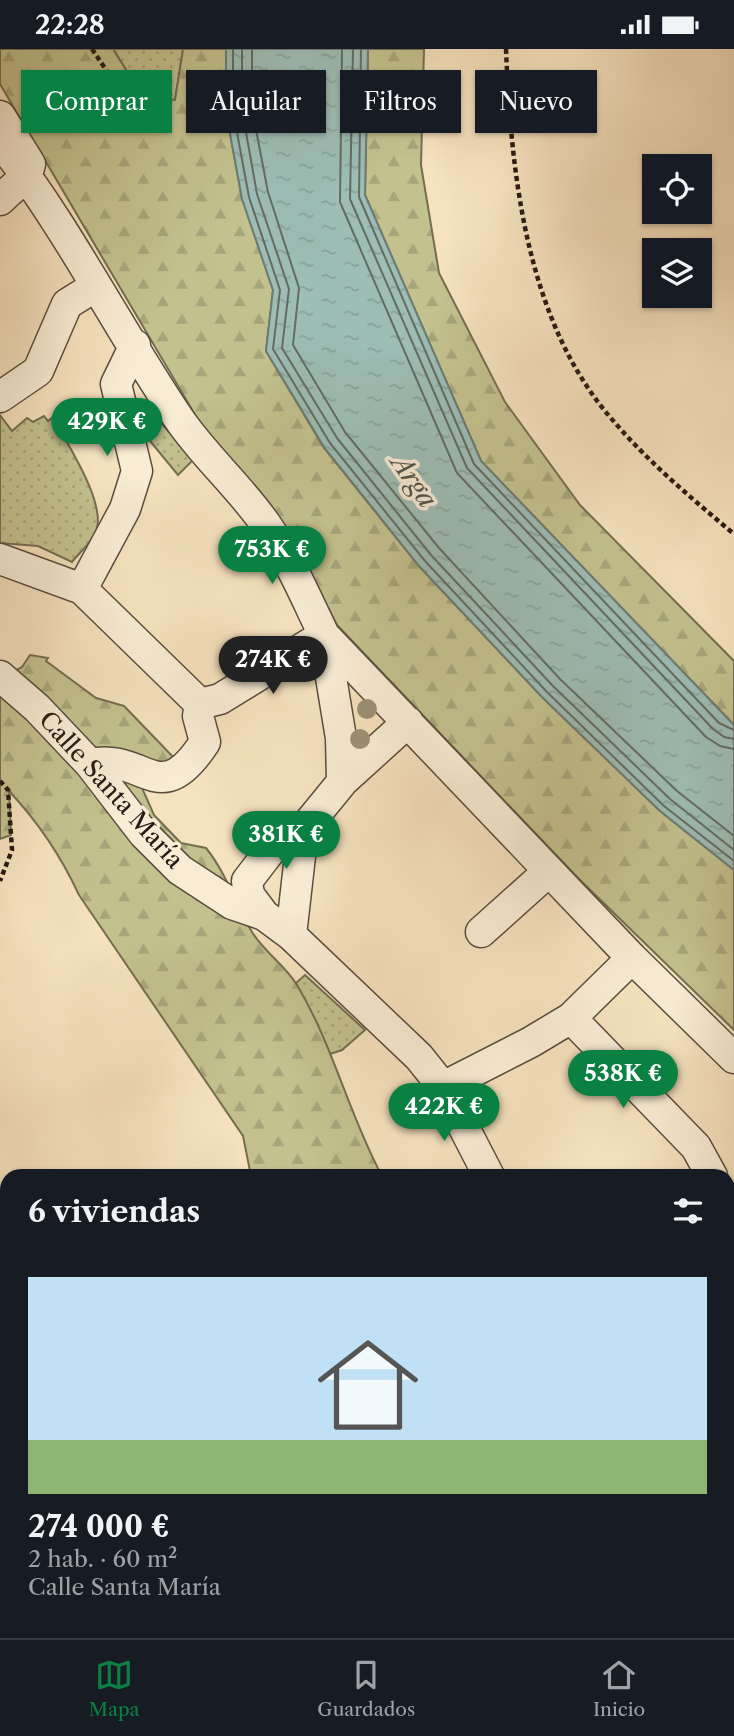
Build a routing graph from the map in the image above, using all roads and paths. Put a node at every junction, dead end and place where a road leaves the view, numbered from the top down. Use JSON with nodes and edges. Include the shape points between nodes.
{"nodes":[{"id":1,"x":92,"y":49,"type":"edge"},
{"id":2,"x":506,"y":49,"type":"edge"},
{"id":3,"x":106,"y":70,"type":"edge"},
{"id":4,"x":0,"y":116,"type":"edge"},
{"id":5,"x":0,"y":141,"type":"edge"},
{"id":6,"x":27,"y":175,"type":"junction"},
{"id":7,"x":0,"y":200,"type":"edge"},
{"id":8,"x":96,"y":286,"type":"junction"},
{"id":9,"x":135,"y":345,"type":"junction"},
{"id":10,"x":0,"y":397,"type":"edge"},
{"id":11,"x":734,"y":534,"type":"edge"},
{"id":12,"x":0,"y":559,"type":"edge"},
{"id":13,"x":82,"y":589,"type":"junction"},
{"id":14,"x":324,"y":635,"type":"junction"},
{"id":15,"x":0,"y":676,"type":"edge"},
{"id":16,"x":200,"y":704,"type":"junction"},
{"id":17,"x":408,"y":722,"type":"junction"},
{"id":18,"x":90,"y":764,"type":"junction"},
{"id":19,"x":0,"y":781,"type":"edge"},
{"id":20,"x":342,"y":782,"type":"junction"},
{"id":21,"x":303,"y":830,"type":"junction"},
{"id":22,"x":549,"y":871,"type":"junction"},
{"id":23,"x":0,"y":881,"type":"edge"},
{"id":24,"x":264,"y":915,"type":"junction"},
{"id":25,"x":481,"y":932,"type":"dead end"},
{"id":26,"x":291,"y":935,"type":"junction"},
{"id":27,"x":632,"y":958,"type":"junction"},
{"id":28,"x":571,"y":1018,"type":"junction"},
{"id":29,"x":734,"y":1058,"type":"edge"},
{"id":30,"x":443,"y":1087,"type":"junction"},
{"id":31,"x":485,"y":1169,"type":"edge"},
{"id":32,"x":708,"y":1169,"type":"edge"}],
"edges":[{"from":1,"to":3,"type":"path"},
{"from":2,"to":11,"type":"path","via":[[518,182],[533,259],[557,331],[608,416],[664,475]]},
{"from":4,"to":6,"type":"street","via":[[30,164]]},
{"from":5,"to":6,"type":"street"},
{"from":6,"to":7,"type":"street"},
{"from":6,"to":8,"type":"street"},
{"from":8,"to":9,"type":"street"},
{"from":8,"to":10,"type":"street","via":[[67,304],[37,371]]},
{"from":9,"to":13,"type":"street","via":[[116,384],[137,471],[125,509]]},
{"from":9,"to":14,"type":"street","via":[[180,420],[266,525]]},
{"from":12,"to":13,"type":"street"},
{"from":13,"to":16,"type":"street"},
{"from":14,"to":16,"type":"street","via":[[220,699]]},
{"from":14,"to":17,"type":"street"},
{"from":14,"to":20,"type":"street","via":[[341,738]]},
{"from":15,"to":18,"type":"street","name":"Calle Santa María"},
{"from":16,"to":18,"type":"street","via":[[198,716],[205,743],[177,774],[159,779],[122,762]]},
{"from":17,"to":20,"type":"street","name":"Calle Santa María"},
{"from":17,"to":22,"type":"street"},
{"from":18,"to":24,"type":"street","name":"Calle Santa María","via":[[144,834],[180,870],[232,904]]},
{"from":19,"to":23,"type":"path","via":[[8,790],[12,849]]},
{"from":20,"to":21,"type":"street","name":"Calle Santa María"},
{"from":21,"to":24,"type":"street","name":"Calle Santa María","via":[[270,851],[247,881],[249,895]]},
{"from":21,"to":26,"type":"street"},
{"from":22,"to":25,"type":"street"},
{"from":22,"to":27,"type":"street"},
{"from":24,"to":26,"type":"street","name":"Calle Santa María"},
{"from":26,"to":30,"type":"street","name":"Calle Santa María","via":[[419,1057]]},
{"from":27,"to":28,"type":"street"},
{"from":27,"to":29,"type":"street"},
{"from":28,"to":30,"type":"street"},
{"from":28,"to":32,"type":"street","via":[[696,1147]]},
{"from":30,"to":31,"type":"street","name":"Calle Santa María"}]}
